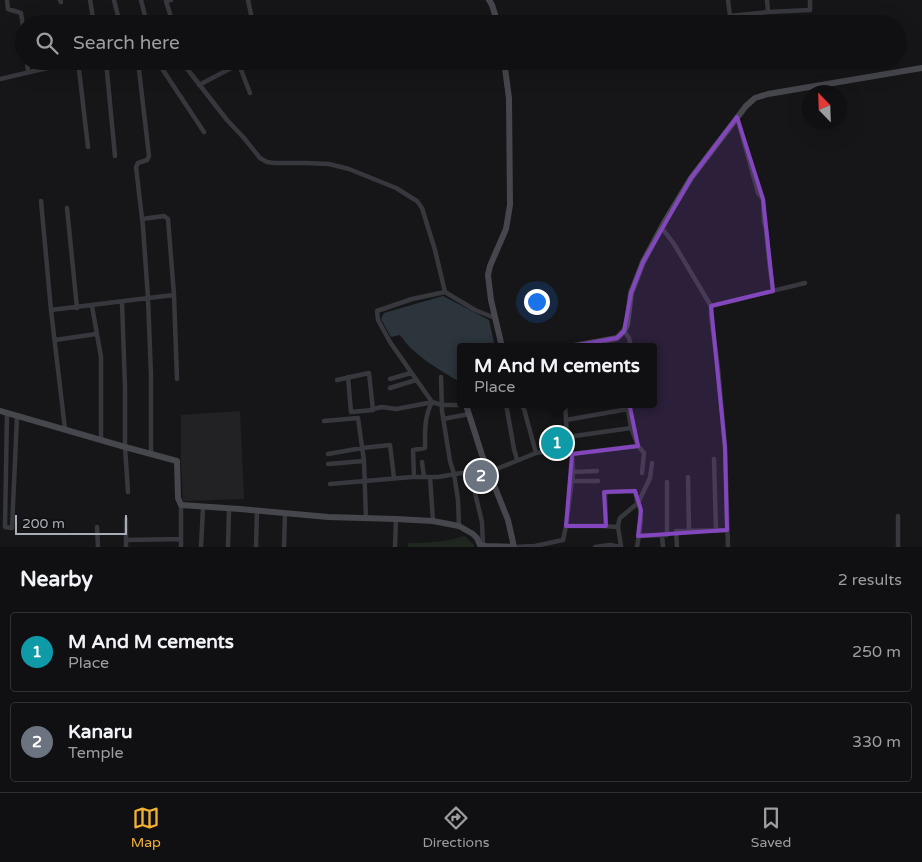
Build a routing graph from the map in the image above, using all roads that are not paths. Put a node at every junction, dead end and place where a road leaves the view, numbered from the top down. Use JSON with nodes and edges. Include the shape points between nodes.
{"nodes":[{"id":1,"x":7,"y":0,"type":"edge"},
{"id":2,"x":90,"y":0,"type":"edge"},
{"id":3,"x":114,"y":0,"type":"edge"},
{"id":4,"x":141,"y":0,"type":"edge"},
{"id":5,"x":168,"y":0,"type":"edge"},
{"id":6,"x":248,"y":0,"type":"edge"},
{"id":7,"x":489,"y":0,"type":"edge"},
{"id":8,"x":728,"y":0,"type":"edge"},
{"id":9,"x":767,"y":0,"type":"edge"},
{"id":10,"x":810,"y":0,"type":"edge"},
{"id":11,"x":768,"y":12,"type":"junction"},
{"id":12,"x":21,"y":15,"type":"edge"},
{"id":13,"x":92,"y":15,"type":"edge"},
{"id":14,"x":118,"y":15,"type":"edge"},
{"id":15,"x":145,"y":15,"type":"edge"},
{"id":16,"x":171,"y":15,"type":"edge"},
{"id":17,"x":251,"y":15,"type":"edge"},
{"id":18,"x":495,"y":15,"type":"edge"},
{"id":19,"x":730,"y":15,"type":"edge"},
{"id":20,"x":740,"y":15,"type":"edge"},
{"id":21,"x":922,"y":68,"type":"edge"},
{"id":22,"x":37,"y":70,"type":"edge"},
{"id":23,"x":79,"y":70,"type":"edge"},
{"id":24,"x":107,"y":70,"type":"edge"},
{"id":25,"x":139,"y":70,"type":"edge"},
{"id":26,"x":163,"y":70,"type":"edge"},
{"id":27,"x":188,"y":70,"type":"edge"},
{"id":28,"x":226,"y":70,"type":"edge"},
{"id":29,"x":242,"y":70,"type":"edge"},
{"id":30,"x":505,"y":70,"type":"edge"},
{"id":31,"x":28,"y":72,"type":"joint"},
{"id":32,"x":0,"y":79,"type":"edge"},
{"id":33,"x":199,"y":85,"type":"junction"},
{"id":34,"x":250,"y":93,"type":"dead end"},
{"id":35,"x":737,"y":117,"type":"junction"},
{"id":36,"x":204,"y":132,"type":"dead end"},
{"id":37,"x":88,"y":147,"type":"dead end"},
{"id":38,"x":116,"y":156,"type":"dead end"},
{"id":39,"x":42,"y":201,"type":"dead end"},
{"id":40,"x":67,"y":208,"type":"dead end"},
{"id":41,"x":142,"y":219,"type":"junction"},
{"id":42,"x":662,"y":229,"type":"junction"},
{"id":43,"x":805,"y":283,"type":"dead end"},
{"id":44,"x":445,"y":292,"type":"junction"},
{"id":45,"x":773,"y":292,"type":"junction"},
{"id":46,"x":174,"y":295,"type":"junction"},
{"id":47,"x":148,"y":298,"type":"junction"},
{"id":48,"x":122,"y":302,"type":"junction"},
{"id":49,"x":92,"y":306,"type":"junction"},
{"id":50,"x":711,"y":306,"type":"junction"},
{"id":51,"x":77,"y":308,"type":"junction"},
{"id":52,"x":51,"y":310,"type":"junction"},
{"id":53,"x":495,"y":318,"type":"junction"},
{"id":54,"x":624,"y":332,"type":"junction"},
{"id":55,"x":96,"y":334,"type":"junction"},
{"id":56,"x":55,"y":340,"type":"junction"},
{"id":57,"x":501,"y":343,"type":"edge"},
{"id":58,"x":590,"y":343,"type":"edge"},
{"id":59,"x":630,"y":343,"type":"edge"},
{"id":60,"x":411,"y":373,"type":"junction"},
{"id":61,"x":348,"y":377,"type":"junction"},
{"id":62,"x":441,"y":377,"type":"dead end"},
{"id":63,"x":177,"y":379,"type":"dead end"},
{"id":64,"x":337,"y":380,"type":"dead end"},
{"id":65,"x":390,"y":380,"type":"dead end"},
{"id":66,"x":416,"y":380,"type":"junction"},
{"id":67,"x":390,"y":388,"type":"dead end"},
{"id":68,"x":457,"y":404,"type":"edge"},
{"id":69,"x":431,"y":405,"type":"junction"},
{"id":70,"x":441,"y":405,"type":"junction"},
{"id":71,"x":467,"y":408,"type":"edge"},
{"id":72,"x":507,"y":408,"type":"edge"},
{"id":73,"x":522,"y":408,"type":"edge"},
{"id":74,"x":565,"y":408,"type":"edge"},
{"id":75,"x":622,"y":408,"type":"edge"},
{"id":76,"x":627,"y":408,"type":"edge"},
{"id":77,"x":373,"y":409,"type":"junction"},
{"id":78,"x":3,"y":412,"type":"edge"},
{"id":79,"x":358,"y":412,"type":"junction"},
{"id":80,"x":469,"y":414,"type":"junction"},
{"id":81,"x":17,"y":416,"type":"junction"},
{"id":82,"x":358,"y":418,"type":"junction"},
{"id":83,"x":443,"y":419,"type":"junction"},
{"id":84,"x":566,"y":420,"type":"junction"},
{"id":85,"x":324,"y":421,"type":"dead end"},
{"id":86,"x":631,"y":428,"type":"junction"},
{"id":87,"x":65,"y":429,"type":"junction"},
{"id":88,"x":567,"y":437,"type":"junction"},
{"id":89,"x":101,"y":440,"type":"junction"},
{"id":90,"x":638,"y":446,"type":"junction"},
{"id":91,"x":125,"y":447,"type":"junction"},
{"id":92,"x":362,"y":448,"type":"junction"},
{"id":93,"x":570,"y":448,"type":"junction"},
{"id":94,"x":151,"y":453,"type":"junction"},
{"id":95,"x":536,"y":453,"type":"junction"},
{"id":96,"x":328,"y":454,"type":"dead end"},
{"id":97,"x":572,"y":454,"type":"junction"},
{"id":98,"x":714,"y":459,"type":"dead end"},
{"id":99,"x":517,"y":460,"type":"junction"},
{"id":100,"x":364,"y":461,"type":"junction"},
{"id":101,"x":422,"y":462,"type":"dead end"},
{"id":102,"x":652,"y":463,"type":"dead end"},
{"id":103,"x":328,"y":464,"type":"dead end"},
{"id":104,"x":488,"y":469,"type":"junction"},
{"id":105,"x":597,"y":471,"type":"dead end"},
{"id":106,"x":573,"y":472,"type":"junction"},
{"id":107,"x":642,"y":473,"type":"dead end"},
{"id":108,"x":454,"y":474,"type":"junction"},
{"id":109,"x":414,"y":476,"type":"junction"},
{"id":110,"x":424,"y":477,"type":"junction"},
{"id":111,"x":430,"y":477,"type":"junction"},
{"id":112,"x":688,"y":477,"type":"dead end"},
{"id":113,"x":394,"y":478,"type":"junction"},
{"id":114,"x":365,"y":481,"type":"junction"},
{"id":115,"x":572,"y":481,"type":"junction"},
{"id":116,"x":598,"y":481,"type":"dead end"},
{"id":117,"x":667,"y":482,"type":"dead end"},
{"id":118,"x":330,"y":484,"type":"dead end"},
{"id":119,"x":128,"y":492,"type":"dead end"},
{"id":120,"x":475,"y":493,"type":"dead end"},
{"id":121,"x":638,"y":503,"type":"junction"},
{"id":122,"x":181,"y":505,"type":"junction"},
{"id":123,"x":203,"y":507,"type":"junction"},
{"id":124,"x":229,"y":509,"type":"junction"},
{"id":125,"x":257,"y":510,"type":"junction"},
{"id":126,"x":285,"y":513,"type":"junction"},
{"id":127,"x":898,"y":516,"type":"dead end"},
{"id":128,"x":126,"y":518,"type":"dead end"},
{"id":129,"x":366,"y":519,"type":"junction"},
{"id":130,"x":396,"y":519,"type":"junction"},
{"id":131,"x":433,"y":521,"type":"junction"},
{"id":132,"x":459,"y":526,"type":"junction"},
{"id":133,"x":566,"y":526,"type":"junction"},
{"id":134,"x":606,"y":526,"type":"junction"},
{"id":135,"x":97,"y":527,"type":"dead end"},
{"id":136,"x":618,"y":527,"type":"junction"},
{"id":137,"x":689,"y":530,"type":"junction"},
{"id":138,"x":722,"y":530,"type":"junction"},
{"id":139,"x":676,"y":535,"type":"junction"},
{"id":140,"x":638,"y":536,"type":"junction"},
{"id":141,"x":664,"y":536,"type":"junction"},
{"id":142,"x":181,"y":539,"type":"junction"},
{"id":143,"x":126,"y":540,"type":"junction"},
{"id":144,"x":481,"y":546,"type":"edge"},
{"id":145,"x":98,"y":547,"type":"edge"},
{"id":146,"x":126,"y":547,"type":"edge"},
{"id":147,"x":181,"y":547,"type":"edge"},
{"id":148,"x":201,"y":547,"type":"edge"},
{"id":149,"x":228,"y":547,"type":"edge"},
{"id":150,"x":256,"y":547,"type":"edge"},
{"id":151,"x":284,"y":547,"type":"edge"},
{"id":152,"x":395,"y":547,"type":"edge"},
{"id":153,"x":514,"y":547,"type":"edge"},
{"id":154,"x":595,"y":547,"type":"edge"},
{"id":155,"x":621,"y":547,"type":"edge"},
{"id":156,"x":638,"y":547,"type":"edge"},
{"id":157,"x":663,"y":547,"type":"edge"},
{"id":158,"x":677,"y":547,"type":"edge"},
{"id":159,"x":728,"y":547,"type":"edge"},
{"id":160,"x":898,"y":547,"type":"edge"}],
"edges":[{"from":1,"to":12,"type":"street","via":[[8,9]]},
{"from":2,"to":13,"type":"street"},
{"from":3,"to":14,"type":"street"},
{"from":4,"to":15,"type":"street"},
{"from":5,"to":16,"type":"street"},
{"from":6,"to":17,"type":"street"},
{"from":7,"to":18,"type":"street"},
{"from":8,"to":19,"type":"street"},
{"from":9,"to":11,"type":"street"},
{"from":10,"to":11,"type":"street","via":[[810,10]]},
{"from":11,"to":20,"type":"street"},
{"from":21,"to":35,"type":"street","via":[[768,94],[756,98]]},
{"from":22,"to":31,"type":"street"},
{"from":23,"to":37,"type":"street"},
{"from":24,"to":38,"type":"street"},
{"from":25,"to":41,"type":"street","via":[[149,156],[136,167]]},
{"from":26,"to":36,"type":"street"},
{"from":27,"to":33,"type":"street"},
{"from":28,"to":33,"type":"street"},
{"from":29,"to":34,"type":"street"},
{"from":30,"to":53,"type":"street","via":[[509,98],[510,205],[506,229],[488,275]]},
{"from":31,"to":32,"type":"street"},
{"from":33,"to":44,"type":"street","via":[[260,158],[267,162],[329,164],[349,169],[396,188],[417,201],[435,250]]},
{"from":35,"to":42,"type":"street","via":[[691,178]]},
{"from":35,"to":45,"type":"street","via":[[758,193],[763,199]]},
{"from":39,"to":52,"type":"street"},
{"from":40,"to":51,"type":"street"},
{"from":41,"to":46,"type":"street","via":[[167,218]]},
{"from":41,"to":47,"type":"street"},
{"from":42,"to":50,"type":"street"},
{"from":42,"to":54,"type":"street","via":[[643,262],[631,293]]},
{"from":43,"to":45,"type":"street"},
{"from":44,"to":53,"type":"street","via":[[474,310]]},
{"from":44,"to":60,"type":"street","via":[[377,311],[378,320],[390,342]]},
{"from":45,"to":50,"type":"street"},
{"from":46,"to":47,"type":"street"},
{"from":46,"to":63,"type":"street"},
{"from":47,"to":48,"type":"street"},
{"from":47,"to":94,"type":"street"},
{"from":48,"to":49,"type":"street"},
{"from":48,"to":91,"type":"street"},
{"from":49,"to":51,"type":"street"},
{"from":49,"to":55,"type":"street"},
{"from":50,"to":138,"type":"street","via":[[726,447]]},
{"from":51,"to":52,"type":"street"},
{"from":52,"to":56,"type":"street"},
{"from":53,"to":57,"type":"street"},
{"from":54,"to":58,"type":"street","via":[[617,338]]},
{"from":54,"to":59,"type":"street"},
{"from":55,"to":56,"type":"street"},
{"from":55,"to":89,"type":"street","via":[[100,356]]},
{"from":56,"to":87,"type":"street"},
{"from":60,"to":65,"type":"street"},
{"from":60,"to":66,"type":"street"},
{"from":61,"to":64,"type":"street"},
{"from":61,"to":77,"type":"street","via":[[369,373]]},
{"from":61,"to":79,"type":"street","via":[[352,412]]},
{"from":62,"to":70,"type":"street"},
{"from":66,"to":67,"type":"street"},
{"from":66,"to":69,"type":"street"},
{"from":68,"to":70,"type":"street"},
{"from":69,"to":70,"type":"street"},
{"from":69,"to":77,"type":"street","via":[[396,410]]},
{"from":69,"to":109,"type":"street","via":[[425,425],[425,448],[413,450]]},
{"from":70,"to":83,"type":"street"},
{"from":71,"to":80,"type":"street"},
{"from":72,"to":99,"type":"street"},
{"from":73,"to":95,"type":"street"},
{"from":74,"to":84,"type":"street"},
{"from":75,"to":84,"type":"street"},
{"from":76,"to":86,"type":"street"},
{"from":77,"to":79,"type":"street"},
{"from":78,"to":81,"type":"street"},
{"from":78,"to":81,"type":"street","via":[[5,528],[12,528]]},
{"from":79,"to":82,"type":"street"},
{"from":80,"to":83,"type":"street"},
{"from":80,"to":104,"type":"street"},
{"from":81,"to":87,"type":"street"},
{"from":82,"to":85,"type":"street"},
{"from":82,"to":92,"type":"street"},
{"from":83,"to":108,"type":"street"},
{"from":84,"to":88,"type":"street"},
{"from":86,"to":88,"type":"street"},
{"from":86,"to":90,"type":"street"},
{"from":87,"to":89,"type":"street"},
{"from":88,"to":93,"type":"street"},
{"from":89,"to":91,"type":"street"},
{"from":90,"to":97,"type":"street"},
{"from":90,"to":107,"type":"street","via":[[644,453]]},
{"from":91,"to":94,"type":"street"},
{"from":91,"to":119,"type":"street"},
{"from":92,"to":96,"type":"street"},
{"from":92,"to":100,"type":"street"},
{"from":92,"to":113,"type":"street","via":[[390,446]]},
{"from":93,"to":95,"type":"street"},
{"from":93,"to":97,"type":"street"},
{"from":94,"to":122,"type":"street","via":[[177,461]]},
{"from":95,"to":99,"type":"street"},
{"from":97,"to":106,"type":"street"},
{"from":98,"to":138,"type":"street"},
{"from":99,"to":104,"type":"street"},
{"from":100,"to":103,"type":"street"},
{"from":100,"to":114,"type":"street"},
{"from":101,"to":110,"type":"street"},
{"from":102,"to":121,"type":"street","via":[[650,478]]},
{"from":104,"to":108,"type":"street"},
{"from":104,"to":153,"type":"street","via":[[508,520]]},
{"from":105,"to":106,"type":"street"},
{"from":106,"to":115,"type":"street"},
{"from":108,"to":111,"type":"street"},
{"from":108,"to":132,"type":"street"},
{"from":109,"to":110,"type":"street"},
{"from":109,"to":113,"type":"street"},
{"from":110,"to":111,"type":"street"},
{"from":111,"to":131,"type":"street"},
{"from":112,"to":137,"type":"street"},
{"from":113,"to":114,"type":"street"},
{"from":114,"to":118,"type":"street"},
{"from":114,"to":129,"type":"street"},
{"from":115,"to":116,"type":"street"},
{"from":115,"to":133,"type":"street"},
{"from":117,"to":141,"type":"street"},
{"from":120,"to":144,"type":"street","via":[[482,522]]},
{"from":121,"to":134,"type":"street","via":[[635,491],[605,493]]},
{"from":121,"to":136,"type":"street","via":[[620,518]]},
{"from":121,"to":140,"type":"street","via":[[641,514]]},
{"from":122,"to":123,"type":"street"},
{"from":122,"to":142,"type":"street"},
{"from":123,"to":124,"type":"street"},
{"from":123,"to":148,"type":"street"},
{"from":124,"to":125,"type":"street"},
{"from":124,"to":149,"type":"street"},
{"from":125,"to":126,"type":"street"},
{"from":125,"to":150,"type":"street"},
{"from":126,"to":129,"type":"street"},
{"from":126,"to":151,"type":"street"},
{"from":127,"to":160,"type":"street"},
{"from":128,"to":143,"type":"street"},
{"from":129,"to":130,"type":"street"},
{"from":130,"to":131,"type":"street"},
{"from":130,"to":152,"type":"street"},
{"from":131,"to":132,"type":"street"},
{"from":132,"to":144,"type":"street","via":[[473,534]]},
{"from":133,"to":134,"type":"street"},
{"from":133,"to":153,"type":"street","via":[[564,540],[560,542]]},
{"from":134,"to":136,"type":"street"},
{"from":135,"to":145,"type":"street"},
{"from":136,"to":155,"type":"street"},
{"from":137,"to":138,"type":"street"},
{"from":137,"to":139,"type":"street","via":[[676,531]]},
{"from":138,"to":159,"type":"street"},
{"from":139,"to":141,"type":"street"},
{"from":139,"to":158,"type":"street"},
{"from":140,"to":141,"type":"street"},
{"from":140,"to":156,"type":"street"},
{"from":141,"to":157,"type":"street"},
{"from":142,"to":143,"type":"street"},
{"from":142,"to":147,"type":"street"},
{"from":143,"to":146,"type":"street"},
{"from":144,"to":153,"type":"street"},
{"from":154,"to":155,"type":"street"}]}
